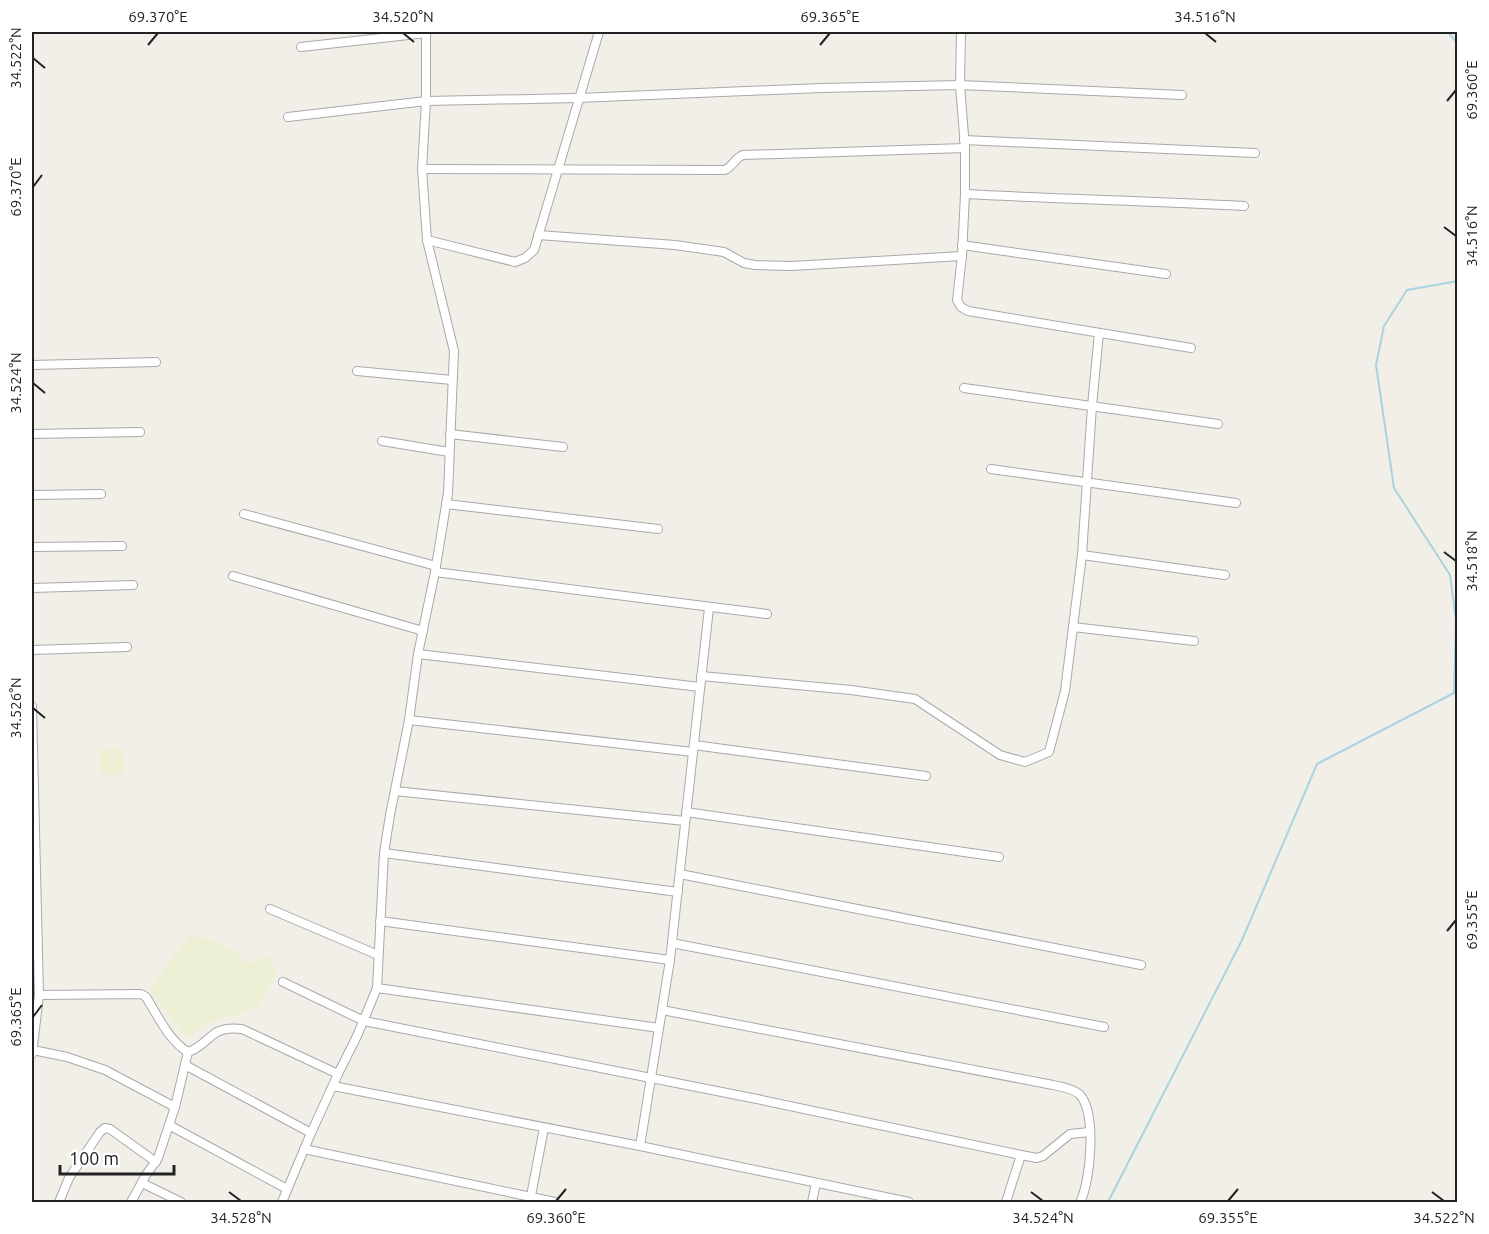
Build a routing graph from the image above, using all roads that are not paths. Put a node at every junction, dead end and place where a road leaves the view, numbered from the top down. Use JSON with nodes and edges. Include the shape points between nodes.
{"nodes":[{"id":1,"x":426,"y":32,"type":"edge"},
{"id":2,"x":599,"y":32,"type":"edge"},
{"id":3,"x":961,"y":32,"type":"edge"},
{"id":4,"x":301,"y":47,"type":"dead end"},
{"id":5,"x":960,"y":85,"type":"junction"},
{"id":6,"x":1182,"y":95,"type":"dead end"},
{"id":7,"x":578,"y":98,"type":"junction"},
{"id":8,"x":426,"y":101,"type":"junction"},
{"id":9,"x":288,"y":117,"type":"dead end"},
{"id":10,"x":964,"y":144,"type":"junction"},
{"id":11,"x":1255,"y":153,"type":"dead end"},
{"id":12,"x":422,"y":169,"type":"junction"},
{"id":13,"x":557,"y":170,"type":"junction"},
{"id":14,"x":965,"y":194,"type":"junction"},
{"id":15,"x":1244,"y":206,"type":"dead end"},
{"id":16,"x":538,"y":235,"type":"junction"},
{"id":17,"x":427,"y":240,"type":"junction"},
{"id":18,"x":962,"y":245,"type":"junction"},
{"id":19,"x":962,"y":256,"type":"junction"},
{"id":20,"x":1166,"y":274,"type":"dead end"},
{"id":21,"x":1099,"y":333,"type":"junction"},
{"id":22,"x":1191,"y":348,"type":"dead end"},
{"id":23,"x":156,"y":362,"type":"dead end"},
{"id":24,"x":32,"y":365,"type":"edge"},
{"id":25,"x":357,"y":371,"type":"dead end"},
{"id":26,"x":453,"y":381,"type":"junction"},
{"id":27,"x":964,"y":388,"type":"dead end"},
{"id":28,"x":1092,"y":406,"type":"junction"},
{"id":29,"x":1218,"y":424,"type":"dead end"},
{"id":30,"x":140,"y":432,"type":"dead end"},
{"id":31,"x":32,"y":434,"type":"edge"},
{"id":32,"x":450,"y":434,"type":"junction"},
{"id":33,"x":382,"y":441,"type":"dead end"},
{"id":34,"x":563,"y":447,"type":"dead end"},
{"id":35,"x":449,"y":452,"type":"junction"},
{"id":36,"x":990,"y":469,"type":"dead end"},
{"id":37,"x":1086,"y":482,"type":"junction"},
{"id":38,"x":101,"y":494,"type":"dead end"},
{"id":39,"x":32,"y":495,"type":"edge"},
{"id":40,"x":1236,"y":503,"type":"dead end"},
{"id":41,"x":446,"y":504,"type":"junction"},
{"id":42,"x":244,"y":514,"type":"dead end"},
{"id":43,"x":658,"y":529,"type":"dead end"},
{"id":44,"x":122,"y":546,"type":"dead end"},
{"id":45,"x":32,"y":547,"type":"edge"},
{"id":46,"x":1082,"y":555,"type":"junction"},
{"id":47,"x":436,"y":569,"type":"junction"},
{"id":48,"x":1225,"y":575,"type":"dead end"},
{"id":49,"x":233,"y":576,"type":"dead end"},
{"id":50,"x":133,"y":585,"type":"dead end"},
{"id":51,"x":32,"y":588,"type":"edge"},
{"id":52,"x":709,"y":608,"type":"junction"},
{"id":53,"x":767,"y":614,"type":"dead end"},
{"id":54,"x":1073,"y":627,"type":"junction"},
{"id":55,"x":423,"y":631,"type":"junction"},
{"id":56,"x":1194,"y":641,"type":"dead end"},
{"id":57,"x":127,"y":647,"type":"dead end"},
{"id":58,"x":32,"y":650,"type":"edge"},
{"id":59,"x":418,"y":654,"type":"junction"},
{"id":60,"x":701,"y":676,"type":"junction"},
{"id":61,"x":700,"y":687,"type":"junction"},
{"id":62,"x":32,"y":706,"type":"edge"},
{"id":63,"x":409,"y":720,"type":"junction"},
{"id":64,"x":694,"y":748,"type":"junction"},
{"id":65,"x":926,"y":776,"type":"dead end"},
{"id":66,"x":394,"y":791,"type":"junction"},
{"id":67,"x":685,"y":816,"type":"junction"},
{"id":68,"x":384,"y":853,"type":"junction"},
{"id":69,"x":999,"y":857,"type":"dead end"},
{"id":70,"x":680,"y":874,"type":"junction"},
{"id":71,"x":678,"y":892,"type":"junction"},
{"id":72,"x":270,"y":909,"type":"dead end"},
{"id":73,"x":380,"y":921,"type":"junction"},
{"id":74,"x":672,"y":943,"type":"junction"},
{"id":75,"x":378,"y":955,"type":"junction"},
{"id":76,"x":670,"y":960,"type":"junction"},
{"id":77,"x":1141,"y":965,"type":"dead end"},
{"id":78,"x":283,"y":982,"type":"dead end"},
{"id":79,"x":377,"y":988,"type":"junction"},
{"id":80,"x":39,"y":995,"type":"junction"},
{"id":81,"x":662,"y":1010,"type":"junction"},
{"id":82,"x":364,"y":1021,"type":"junction"},
{"id":83,"x":1104,"y":1027,"type":"dead end"},
{"id":84,"x":659,"y":1028,"type":"junction"},
{"id":85,"x":32,"y":1052,"type":"edge"},
{"id":86,"x":188,"y":1052,"type":"junction"},
{"id":87,"x":185,"y":1065,"type":"junction"},
{"id":88,"x":338,"y":1074,"type":"junction"},
{"id":89,"x":651,"y":1078,"type":"junction"},
{"id":90,"x":333,"y":1086,"type":"junction"},
{"id":91,"x":175,"y":1107,"type":"junction"},
{"id":92,"x":169,"y":1125,"type":"junction"},
{"id":93,"x":544,"y":1128,"type":"junction"},
{"id":94,"x":1090,"y":1132,"type":"junction"},
{"id":95,"x":311,"y":1133,"type":"junction"},
{"id":96,"x":640,"y":1146,"type":"junction"},
{"id":97,"x":304,"y":1149,"type":"junction"},
{"id":98,"x":1021,"y":1155,"type":"junction"},
{"id":99,"x":156,"y":1162,"type":"junction"},
{"id":100,"x":142,"y":1183,"type":"junction"},
{"id":101,"x":816,"y":1183,"type":"junction"},
{"id":102,"x":287,"y":1189,"type":"junction"},
{"id":103,"x":530,"y":1200,"type":"edge"},
{"id":104,"x":59,"y":1203,"type":"edge"},
{"id":105,"x":131,"y":1203,"type":"edge"},
{"id":106,"x":181,"y":1203,"type":"edge"},
{"id":107,"x":282,"y":1203,"type":"edge"},
{"id":108,"x":555,"y":1203,"type":"edge"},
{"id":109,"x":812,"y":1203,"type":"edge"},
{"id":110,"x":909,"y":1203,"type":"edge"},
{"id":111,"x":1006,"y":1203,"type":"edge"},
{"id":112,"x":1080,"y":1203,"type":"edge"}],
"edges":[{"from":1,"to":4,"type":"street"},
{"from":1,"to":8,"type":"street"},
{"from":2,"to":7,"type":"street"},
{"from":3,"to":5,"type":"street"},
{"from":5,"to":6,"type":"street"},
{"from":5,"to":7,"type":"street"},
{"from":5,"to":10,"type":"street"},
{"from":7,"to":8,"type":"street"},
{"from":7,"to":13,"type":"street"},
{"from":8,"to":9,"type":"street"},
{"from":8,"to":12,"type":"street"},
{"from":10,"to":11,"type":"street"},
{"from":10,"to":13,"type":"street","via":[[743,155],[725,170]]},
{"from":10,"to":14,"type":"street"},
{"from":12,"to":13,"type":"street"},
{"from":12,"to":17,"type":"street"},
{"from":13,"to":16,"type":"street"},
{"from":14,"to":15,"type":"street"},
{"from":14,"to":18,"type":"street"},
{"from":16,"to":17,"type":"street","via":[[534,250],[515,262]]},
{"from":16,"to":19,"type":"street","via":[[675,245],[724,252],[755,265]]},
{"from":17,"to":26,"type":"street","via":[[454,351]]},
{"from":18,"to":19,"type":"street"},
{"from":18,"to":20,"type":"street"},
{"from":19,"to":21,"type":"street","via":[[957,300],[968,311]]},
{"from":21,"to":22,"type":"street"},
{"from":21,"to":28,"type":"street"},
{"from":23,"to":24,"type":"street"},
{"from":25,"to":26,"type":"street"},
{"from":26,"to":32,"type":"street"},
{"from":27,"to":28,"type":"street"},
{"from":28,"to":29,"type":"street"},
{"from":28,"to":37,"type":"street"},
{"from":30,"to":31,"type":"street"},
{"from":32,"to":34,"type":"street"},
{"from":32,"to":35,"type":"street"},
{"from":33,"to":35,"type":"street"},
{"from":35,"to":41,"type":"street"},
{"from":36,"to":37,"type":"street"},
{"from":37,"to":40,"type":"street"},
{"from":37,"to":46,"type":"street"},
{"from":38,"to":39,"type":"street"},
{"from":41,"to":43,"type":"street"},
{"from":41,"to":47,"type":"street"},
{"from":42,"to":47,"type":"street"},
{"from":44,"to":45,"type":"street"},
{"from":46,"to":48,"type":"street"},
{"from":46,"to":54,"type":"street"},
{"from":47,"to":52,"type":"street"},
{"from":47,"to":55,"type":"street"},
{"from":49,"to":55,"type":"street"},
{"from":50,"to":51,"type":"street"},
{"from":52,"to":53,"type":"street"},
{"from":52,"to":60,"type":"street"},
{"from":54,"to":56,"type":"street"},
{"from":54,"to":60,"type":"street","via":[[1065,691],[1049,752],[1025,762],[1000,755],[915,699]]},
{"from":55,"to":59,"type":"street"},
{"from":57,"to":58,"type":"street"},
{"from":59,"to":61,"type":"street"},
{"from":59,"to":63,"type":"street"},
{"from":60,"to":61,"type":"street"},
{"from":61,"to":64,"type":"street"},
{"from":62,"to":80,"type":"street"},
{"from":63,"to":64,"type":"street"},
{"from":63,"to":66,"type":"street"},
{"from":64,"to":65,"type":"street"},
{"from":64,"to":67,"type":"street"},
{"from":66,"to":67,"type":"street"},
{"from":66,"to":68,"type":"street"},
{"from":67,"to":69,"type":"street"},
{"from":67,"to":70,"type":"street"},
{"from":68,"to":71,"type":"street"},
{"from":68,"to":73,"type":"street"},
{"from":70,"to":71,"type":"street"},
{"from":70,"to":77,"type":"street"},
{"from":71,"to":74,"type":"street"},
{"from":72,"to":75,"type":"street"},
{"from":73,"to":75,"type":"street"},
{"from":73,"to":76,"type":"street"},
{"from":74,"to":76,"type":"street"},
{"from":74,"to":83,"type":"street"},
{"from":75,"to":79,"type":"street"},
{"from":76,"to":81,"type":"street"},
{"from":78,"to":82,"type":"street"},
{"from":79,"to":82,"type":"street"},
{"from":79,"to":84,"type":"street"},
{"from":80,"to":85,"type":"street"},
{"from":80,"to":86,"type":"street","via":[[141,994],[180,1047]]},
{"from":81,"to":84,"type":"street"},
{"from":81,"to":94,"type":"street","via":[[1069,1089],[1078,1092],[1085,1102]]},
{"from":82,"to":88,"type":"street"},
{"from":82,"to":89,"type":"street"},
{"from":84,"to":89,"type":"street"},
{"from":85,"to":91,"type":"street","via":[[67,1057],[105,1070]]},
{"from":86,"to":87,"type":"street"},
{"from":86,"to":88,"type":"street","via":[[217,1032],[242,1029]]},
{"from":87,"to":91,"type":"street"},
{"from":87,"to":95,"type":"street"},
{"from":88,"to":90,"type":"street"},
{"from":89,"to":96,"type":"street"},
{"from":89,"to":98,"type":"street"},
{"from":90,"to":93,"type":"street"},
{"from":90,"to":95,"type":"street"},
{"from":91,"to":92,"type":"street"},
{"from":92,"to":99,"type":"street"},
{"from":92,"to":102,"type":"street"},
{"from":93,"to":96,"type":"street"},
{"from":93,"to":103,"type":"street"},
{"from":94,"to":98,"type":"street","via":[[1070,1134],[1038,1158]]},
{"from":94,"to":112,"type":"street","via":[[1090,1160]]},
{"from":95,"to":97,"type":"street"},
{"from":96,"to":101,"type":"street"},
{"from":97,"to":102,"type":"street"},
{"from":97,"to":103,"type":"street"},
{"from":98,"to":111,"type":"street"},
{"from":99,"to":100,"type":"street"},
{"from":99,"to":104,"type":"street","via":[[105,1128],[69,1178]]},
{"from":100,"to":105,"type":"street"},
{"from":100,"to":106,"type":"street"},
{"from":101,"to":109,"type":"street"},
{"from":101,"to":110,"type":"street"},
{"from":102,"to":107,"type":"street"},
{"from":103,"to":108,"type":"street"}]}
